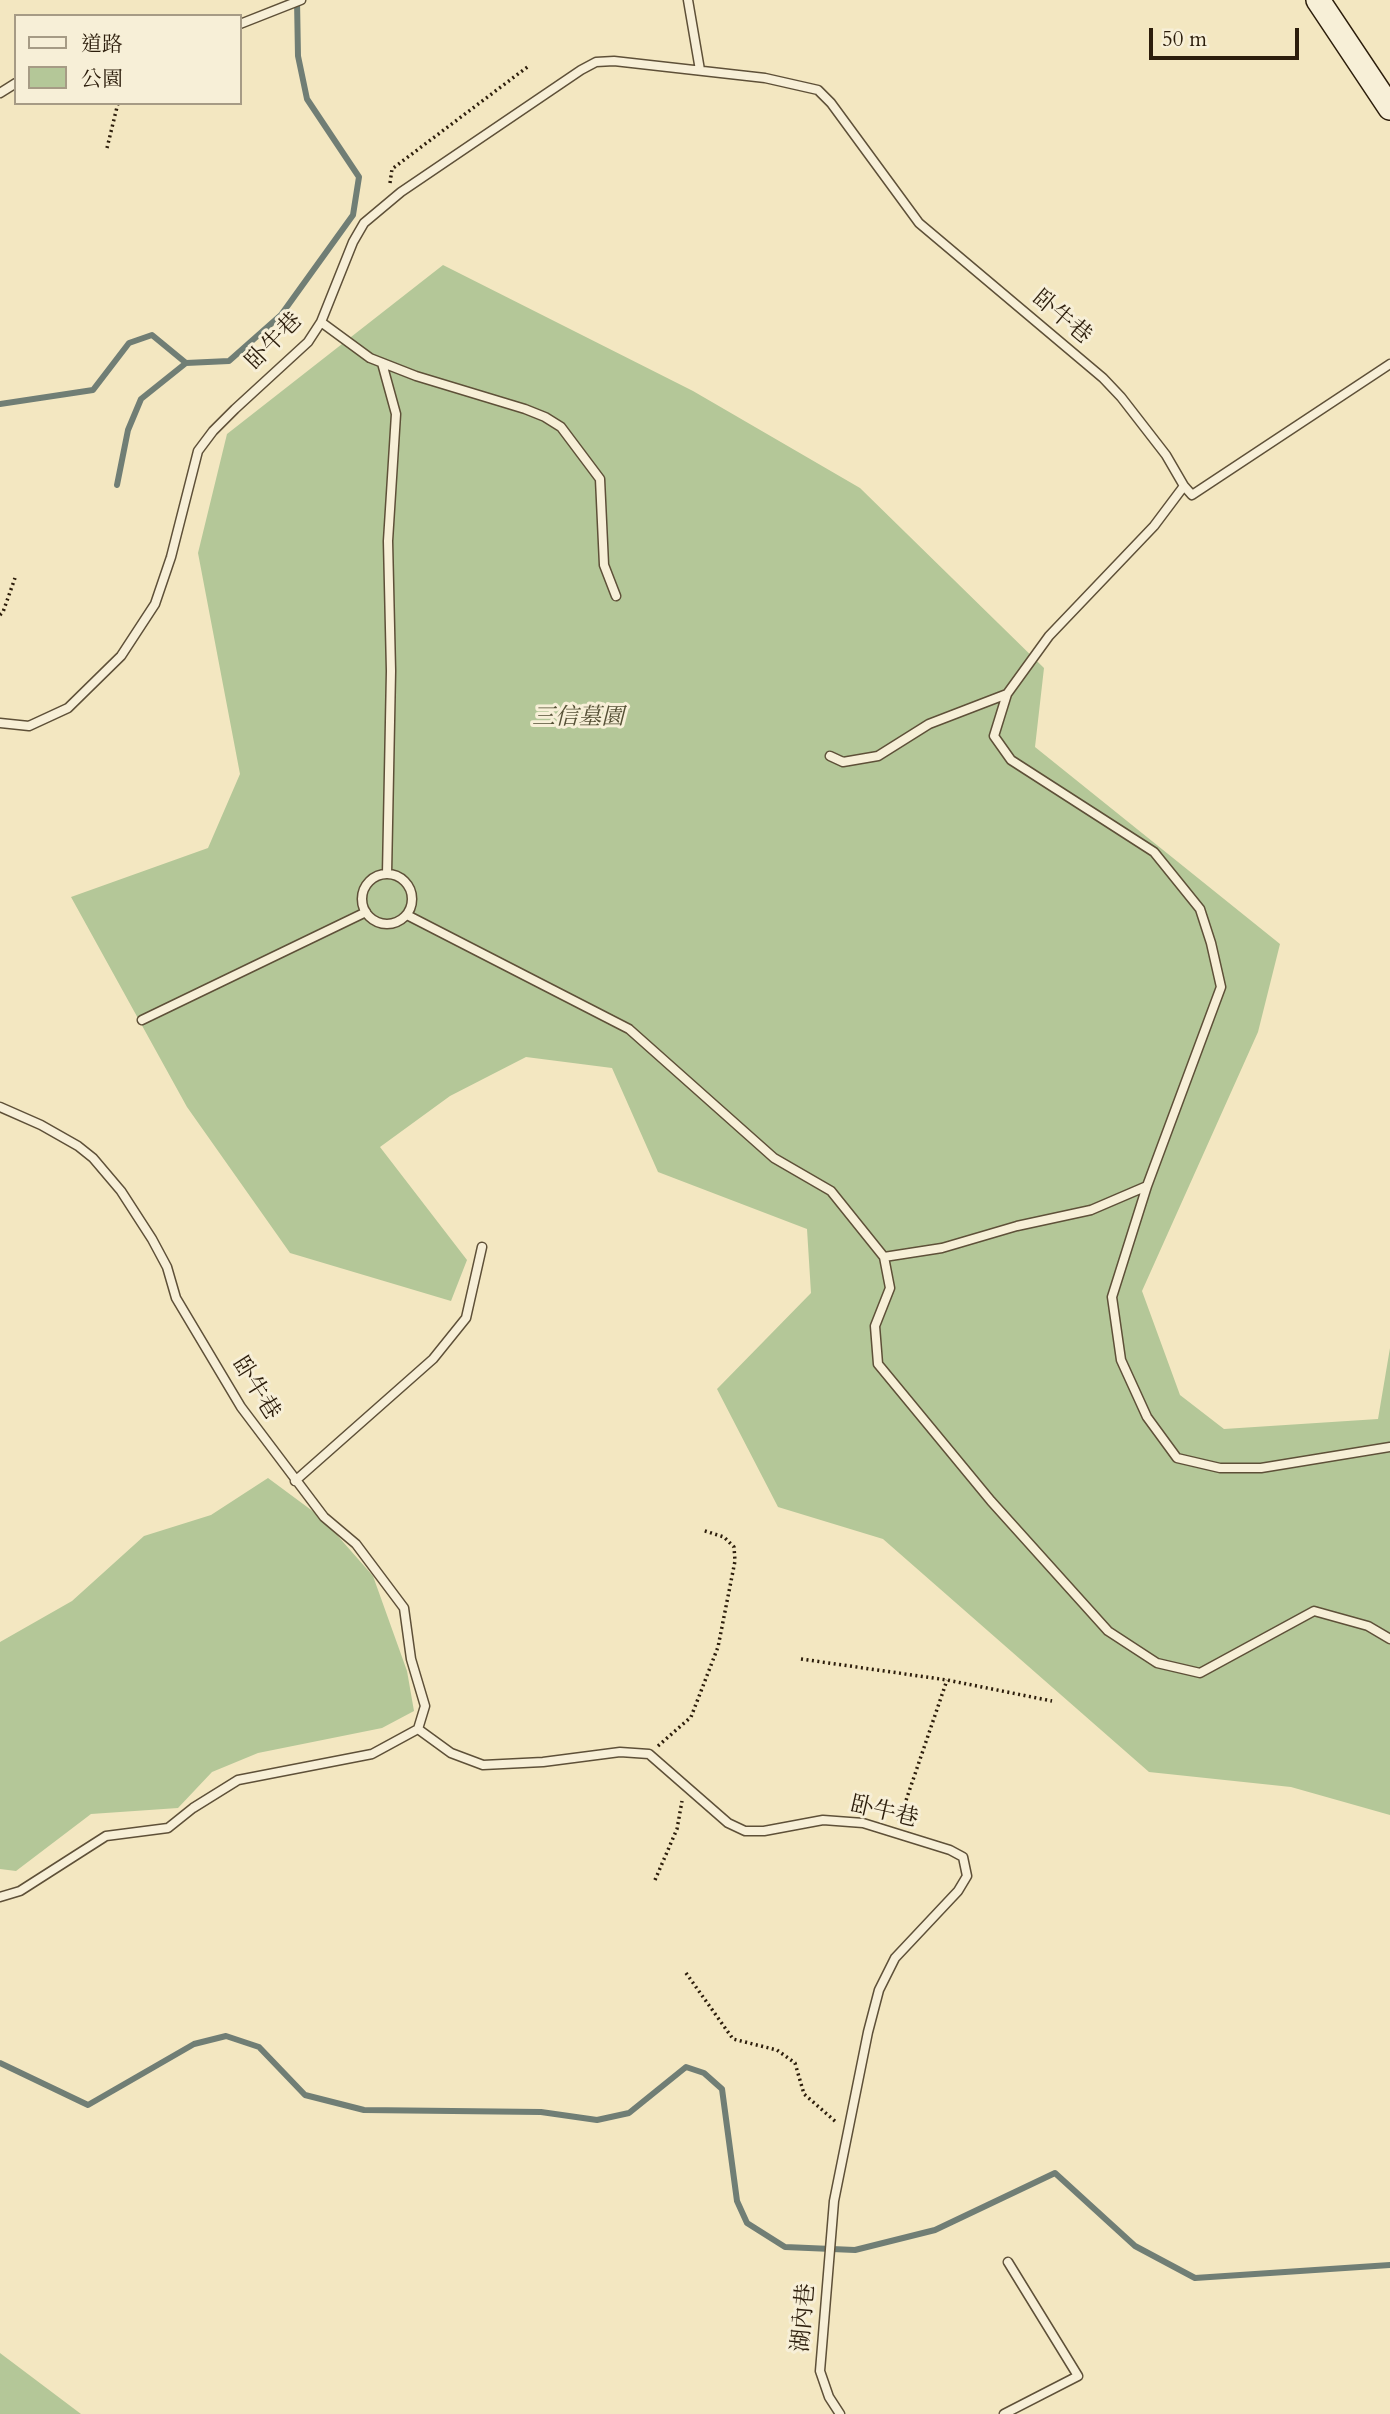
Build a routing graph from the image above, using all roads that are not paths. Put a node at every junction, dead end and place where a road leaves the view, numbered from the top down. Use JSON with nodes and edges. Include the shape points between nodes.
{"nodes":[{"id":1,"x":301,"y":0,"type":"edge"},
{"id":2,"x":688,"y":0,"type":"edge"},
{"id":3,"x":1318,"y":0,"type":"edge"},
{"id":4,"x":242,"y":23,"type":"edge"},
{"id":5,"x":700,"y":70,"type":"junction"},
{"id":6,"x":1390,"y":108,"type":"edge"},
{"id":7,"x":321,"y":322,"type":"junction"},
{"id":8,"x":382,"y":363,"type":"junction"},
{"id":9,"x":1390,"y":364,"type":"edge"},
{"id":10,"x":1184,"y":486,"type":"junction"},
{"id":11,"x":616,"y":596,"type":"dead end"},
{"id":12,"x":1007,"y":694,"type":"junction"},
{"id":13,"x":0,"y":723,"type":"edge"},
{"id":14,"x":830,"y":756,"type":"dead end"},
{"id":15,"x":387,"y":874,"type":"junction"},
{"id":16,"x":366,"y":912,"type":"junction"},
{"id":17,"x":407,"y":915,"type":"junction"},
{"id":18,"x":142,"y":1020,"type":"dead end"},
{"id":19,"x":0,"y":1107,"type":"edge"},
{"id":20,"x":1147,"y":1186,"type":"junction"},
{"id":21,"x":482,"y":1247,"type":"dead end"},
{"id":22,"x":884,"y":1257,"type":"junction"},
{"id":23,"x":1390,"y":1447,"type":"edge"},
{"id":24,"x":295,"y":1480,"type":"junction"},
{"id":25,"x":1390,"y":1639,"type":"edge"},
{"id":26,"x":418,"y":1729,"type":"junction"},
{"id":27,"x":0,"y":1896,"type":"edge"},
{"id":28,"x":831,"y":2235,"type":"joint"},
{"id":29,"x":1008,"y":2262,"type":"dead end"},
{"id":30,"x":841,"y":2414,"type":"edge"},
{"id":31,"x":1004,"y":2414,"type":"edge"}],
"edges":[{"from":1,"to":4,"type":"lane"},
{"from":2,"to":5,"type":"lane"},
{"from":3,"to":6,"type":"street"},
{"from":5,"to":7,"type":"lane","name":"卧牛巷","via":[[614,61],[596,62],[581,70],[389,200],[365,223]]},
{"from":5,"to":10,"type":"lane","name":"卧牛巷","via":[[818,90],[919,223],[1103,378],[1166,455]]},
{"from":7,"to":8,"type":"lane"},
{"from":7,"to":13,"type":"lane","name":"卧牛巷","via":[[307,342],[235,409],[198,451],[155,604],[121,656],[68,708],[29,726]]},
{"from":8,"to":11,"type":"lane","via":[[525,409],[561,427],[600,479],[604,565]]},
{"from":8,"to":15,"type":"lane","via":[[396,414],[388,541]]},
{"from":9,"to":10,"type":"lane","via":[[1192,495]]},
{"from":10,"to":12,"type":"lane","via":[[1154,526],[1049,636]]},
{"from":12,"to":14,"type":"lane","via":[[929,724],[878,756],[843,762]]},
{"from":12,"to":20,"type":"lane","via":[[994,736],[1011,760],[1154,852],[1200,909],[1211,943],[1220,988]]},
{"from":15,"to":16,"type":"lane","via":[[365,887]]},
{"from":15,"to":17,"type":"lane","via":[[409,888]]},
{"from":16,"to":17,"type":"lane","via":[[385,924]]},
{"from":16,"to":18,"type":"lane"},
{"from":17,"to":22,"type":"lane","via":[[629,1029],[774,1158],[831,1191]]},
{"from":19,"to":24,"type":"lane","name":"卧牛巷","via":[[78,1146],[121,1191],[167,1268],[176,1298],[241,1407]]},
{"from":20,"to":22,"type":"lane","via":[[1090,1210],[942,1248]]},
{"from":20,"to":23,"type":"lane","via":[[1112,1297],[1121,1360],[1147,1417],[1177,1458],[1220,1468],[1261,1468]]},
{"from":21,"to":24,"type":"lane","via":[[466,1318],[433,1359]]},
{"from":22,"to":25,"type":"lane","via":[[890,1288],[874,1326],[878,1364],[991,1501],[1108,1631],[1157,1663],[1200,1674],[1314,1611],[1368,1626]]},
{"from":24,"to":26,"type":"lane","name":"卧牛巷","via":[[324,1517],[356,1544],[404,1608],[411,1659],[425,1706]]},
{"from":26,"to":27,"type":"lane","via":[[372,1754],[238,1780],[168,1828],[106,1836],[20,1891]]},
{"from":26,"to":28,"type":"lane","name":"卧牛巷","via":[[451,1754],[483,1765],[620,1752],[649,1754],[728,1824],[745,1831],[823,1820],[863,1823],[963,1857],[967,1876],[958,1891],[895,1958],[879,1990],[834,2201]]},
{"from":28,"to":30,"type":"lane","name":"湖內巷","via":[[820,2371]]},
{"from":29,"to":31,"type":"lane","via":[[1078,2376]]}]}
